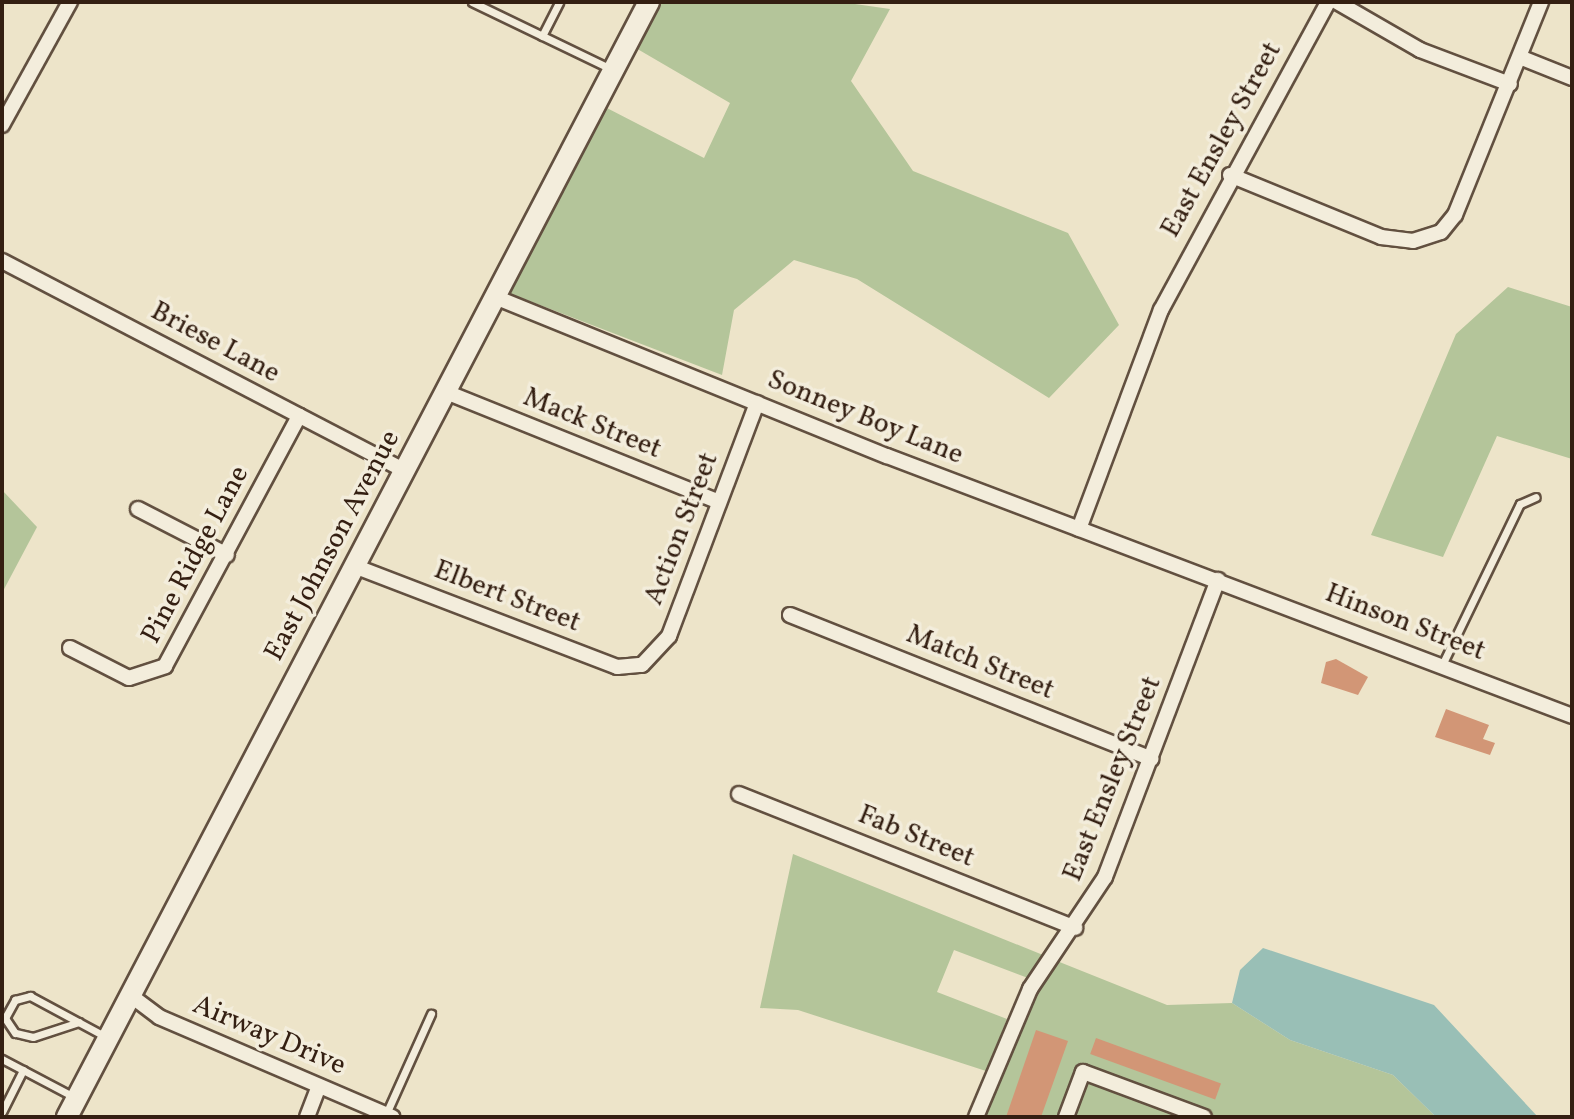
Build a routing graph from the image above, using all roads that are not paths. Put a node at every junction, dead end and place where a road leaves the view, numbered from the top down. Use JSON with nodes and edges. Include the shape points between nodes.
{"nodes":[{"id":1,"x":70,"y":2,"type":"edge"},
{"id":2,"x":472,"y":2,"type":"edge"},
{"id":3,"x":559,"y":2,"type":"edge"},
{"id":4,"x":649,"y":2,"type":"edge"},
{"id":5,"x":1328,"y":2,"type":"edge"},
{"id":6,"x":1337,"y":2,"type":"edge"},
{"id":7,"x":1541,"y":2,"type":"edge"},
{"id":8,"x":542,"y":36,"type":"junction"},
{"id":9,"x":1522,"y":58,"type":"junction"},
{"id":10,"x":613,"y":70,"type":"junction"},
{"id":11,"x":1572,"y":78,"type":"edge"},
{"id":12,"x":1510,"y":84,"type":"junction"},
{"id":13,"x":2,"y":125,"type":"edge"},
{"id":14,"x":1230,"y":175,"type":"junction"},
{"id":15,"x":2,"y":261,"type":"edge"},
{"id":16,"x":495,"y":297,"type":"junction"},
{"id":17,"x":446,"y":392,"type":"junction"},
{"id":18,"x":757,"y":403,"type":"junction"},
{"id":19,"x":299,"y":416,"type":"junction"},
{"id":20,"x":404,"y":470,"type":"junction"},
{"id":21,"x":1536,"y":497,"type":"dead end"},
{"id":22,"x":719,"y":502,"type":"junction"},
{"id":23,"x":138,"y":509,"type":"dead end"},
{"id":24,"x":1079,"y":529,"type":"junction"},
{"id":25,"x":227,"y":555,"type":"junction"},
{"id":26,"x":354,"y":566,"type":"junction"},
{"id":27,"x":1218,"y":580,"type":"junction"},
{"id":28,"x":790,"y":615,"type":"dead end"},
{"id":29,"x":70,"y":648,"type":"dead end"},
{"id":30,"x":642,"y":665,"type":"joint"},
{"id":31,"x":1442,"y":665,"type":"junction"},
{"id":32,"x":1572,"y":716,"type":"edge"},
{"id":33,"x":1151,"y":759,"type":"junction"},
{"id":34,"x":739,"y":794,"type":"dead end"},
{"id":35,"x":1075,"y":928,"type":"junction"},
{"id":36,"x":130,"y":995,"type":"junction"},
{"id":37,"x":431,"y":1014,"type":"dead end"},
{"id":38,"x":79,"y":1022,"type":"junction"},
{"id":39,"x":108,"y":1038,"type":"junction"},
{"id":40,"x":2,"y":1059,"type":"edge"},
{"id":41,"x":23,"y":1070,"type":"junction"},
{"id":42,"x":319,"y":1086,"type":"junction"},
{"id":43,"x":77,"y":1098,"type":"junction"},
{"id":44,"x":2,"y":1112,"type":"edge"},
{"id":45,"x":389,"y":1116,"type":"edge"},
{"id":46,"x":67,"y":1117,"type":"edge"},
{"id":47,"x":307,"y":1117,"type":"edge"},
{"id":48,"x":976,"y":1117,"type":"edge"},
{"id":49,"x":1066,"y":1117,"type":"edge"},
{"id":50,"x":1204,"y":1117,"type":"edge"}],
"edges":[{"from":1,"to":13,"type":"street"},
{"from":2,"to":8,"type":"lane"},
{"from":3,"to":8,"type":"lane"},
{"from":4,"to":10,"type":"main road","name":"East Johnson Avenue"},
{"from":5,"to":14,"type":"street","name":"East Ensley Street"},
{"from":6,"to":12,"type":"street","via":[[1420,50]]},
{"from":7,"to":9,"type":"street"},
{"from":8,"to":10,"type":"lane"},
{"from":9,"to":11,"type":"street"},
{"from":9,"to":12,"type":"street"},
{"from":10,"to":16,"type":"main road","name":"East Johnson Avenue"},
{"from":12,"to":14,"type":"street","via":[[1455,215],[1429,238],[1381,237]]},
{"from":14,"to":24,"type":"street","name":"East Ensley Street","via":[[1161,310]]},
{"from":15,"to":19,"type":"street","name":"Briese Lane"},
{"from":16,"to":17,"type":"main road","name":"East Johnson Avenue"},
{"from":16,"to":18,"type":"street","name":"Sonney Boy Lane"},
{"from":17,"to":20,"type":"main road","name":"East Johnson Avenue"},
{"from":17,"to":22,"type":"street","name":"Mack Street"},
{"from":18,"to":22,"type":"street","name":"Action Street"},
{"from":18,"to":24,"type":"street","name":"Sonney Boy Lane"},
{"from":19,"to":20,"type":"street","name":"Briese Lane"},
{"from":19,"to":25,"type":"street","name":"Pine Ridge Lane"},
{"from":20,"to":26,"type":"main road","name":"East Johnson Avenue"},
{"from":21,"to":31,"type":"lane","via":[[1520,504]]},
{"from":22,"to":30,"type":"street","name":"Action Street","via":[[669,636]]},
{"from":23,"to":25,"type":"street"},
{"from":24,"to":27,"type":"street","name":"Sonney Boy Lane"},
{"from":25,"to":29,"type":"street","name":"Pine Ridge Lane","via":[[173,657],[155,673],[117,675]]},
{"from":26,"to":30,"type":"street","name":"Elbert Street","via":[[617,667]]},
{"from":26,"to":36,"type":"main road","name":"East Johnson Avenue"},
{"from":27,"to":31,"type":"street","name":"Hinson Street"},
{"from":27,"to":33,"type":"street","name":"East Ensley Street"},
{"from":28,"to":33,"type":"street","name":"Match Street"},
{"from":31,"to":32,"type":"street","name":"Hinson Street"},
{"from":33,"to":35,"type":"street","name":"East Ensley Street","via":[[1105,877]]},
{"from":34,"to":35,"type":"street","name":"Fab Street"},
{"from":35,"to":48,"type":"street","name":"East Ensley Street","via":[[1030,989]]},
{"from":36,"to":39,"type":"main road","name":"East Johnson Avenue"},
{"from":36,"to":42,"type":"street","name":"Airway Drive","via":[[159,1017]]},
{"from":37,"to":45,"type":"lane"},
{"from":38,"to":38,"type":"lane","via":[[30,996],[15,1000],[5,1018],[15,1033],[33,1037]]},
{"from":38,"to":39,"type":"lane"},
{"from":39,"to":43,"type":"main road","name":"East Johnson Avenue"},
{"from":40,"to":41,"type":"lane"},
{"from":41,"to":43,"type":"lane"},
{"from":41,"to":44,"type":"lane"},
{"from":42,"to":45,"type":"street","name":"Airway Drive"},
{"from":42,"to":47,"type":"street"},
{"from":43,"to":46,"type":"main road","name":"East Johnson Avenue"},
{"from":49,"to":50,"type":"street","via":[[1083,1072]]}]}
